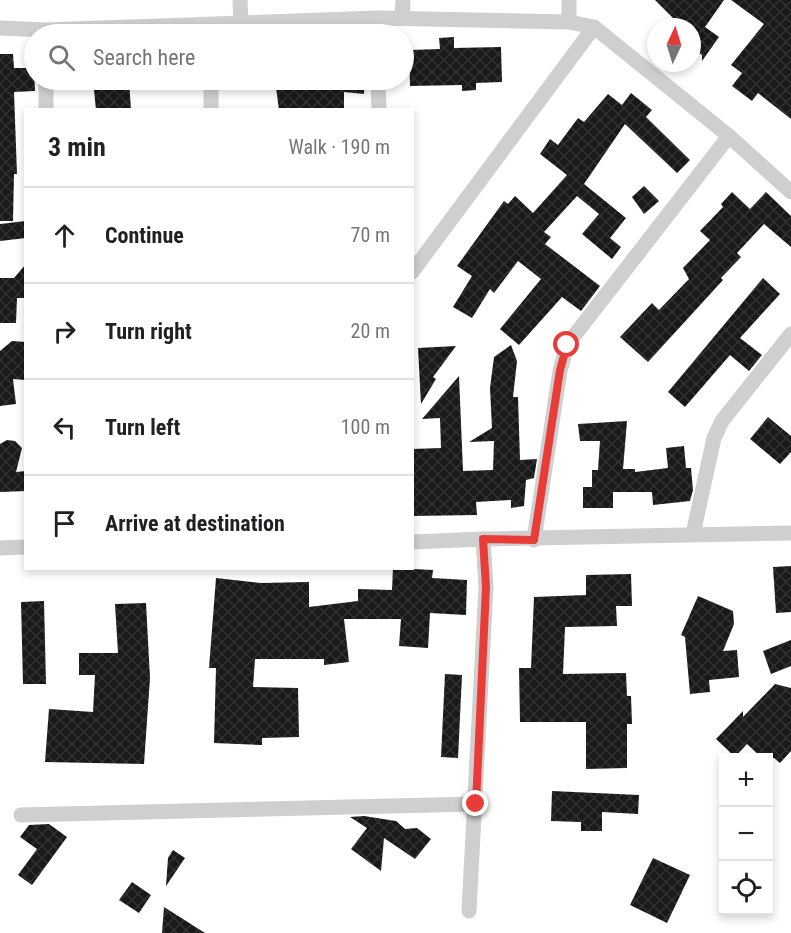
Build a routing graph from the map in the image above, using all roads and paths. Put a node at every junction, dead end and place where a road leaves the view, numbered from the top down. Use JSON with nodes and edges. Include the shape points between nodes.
{"nodes":[{"id":1,"x":240,"y":0,"type":"edge"},
{"id":2,"x":403,"y":0,"type":"edge"},
{"id":3,"x":569,"y":0,"type":"edge"},
{"id":4,"x":377,"y":18,"type":"junction"},
{"id":5,"x":402,"y":18,"type":"junction"},
{"id":6,"x":569,"y":22,"type":"junction"},
{"id":7,"x":241,"y":24,"type":"edge"},
{"id":8,"x":260,"y":24,"type":"edge"},
{"id":9,"x":377,"y":24,"type":"edge"},
{"id":10,"x":594,"y":27,"type":"junction"},
{"id":11,"x":0,"y":28,"type":"edge"},
{"id":12,"x":24,"y":30,"type":"edge"},
{"id":13,"x":46,"y":90,"type":"edge"},
{"id":14,"x":211,"y":90,"type":"edge"},
{"id":15,"x":378,"y":90,"type":"edge"},
{"id":16,"x":46,"y":108,"type":"edge"},
{"id":17,"x":211,"y":108,"type":"edge"},
{"id":18,"x":379,"y":108,"type":"edge"},
{"id":19,"x":729,"y":136,"type":"junction"},
{"id":20,"x":791,"y":192,"type":"edge"},
{"id":21,"x":414,"y":269,"type":"edge"},
{"id":22,"x":791,"y":334,"type":"edge"},
{"id":23,"x":791,"y":533,"type":"edge"},
{"id":24,"x":693,"y":534,"type":"junction"},
{"id":25,"x":483,"y":539,"type":"junction"},
{"id":26,"x":534,"y":540,"type":"junction"},
{"id":27,"x":414,"y":542,"type":"edge"},
{"id":28,"x":24,"y":547,"type":"edge"},
{"id":29,"x":0,"y":548,"type":"edge"},
{"id":30,"x":476,"y":804,"type":"junction"},
{"id":31,"x":21,"y":815,"type":"dead end"},
{"id":32,"x":469,"y":911,"type":"dead end"}],
"edges":[{"from":1,"to":7,"type":"street"},
{"from":2,"to":5,"type":"street"},
{"from":3,"to":6,"type":"street"},
{"from":4,"to":5,"type":"street"},
{"from":4,"to":8,"type":"street"},
{"from":4,"to":9,"type":"street"},
{"from":5,"to":6,"type":"street"},
{"from":6,"to":10,"type":"street"},
{"from":10,"to":19,"type":"street"},
{"from":10,"to":21,"type":"street"},
{"from":11,"to":12,"type":"street"},
{"from":13,"to":16,"type":"street"},
{"from":14,"to":17,"type":"street"},
{"from":15,"to":18,"type":"street"},
{"from":19,"to":20,"type":"street"},
{"from":19,"to":26,"type":"street","via":[[567,345]]},
{"from":22,"to":24,"type":"street","via":[[722,421],[714,438]]},
{"from":23,"to":24,"type":"street"},
{"from":24,"to":26,"type":"street"},
{"from":25,"to":26,"type":"street"},
{"from":25,"to":27,"type":"street"},
{"from":25,"to":30,"type":"street","via":[[486,587]]},
{"from":28,"to":29,"type":"street"},
{"from":30,"to":31,"type":"street"},
{"from":30,"to":32,"type":"street"}]}
